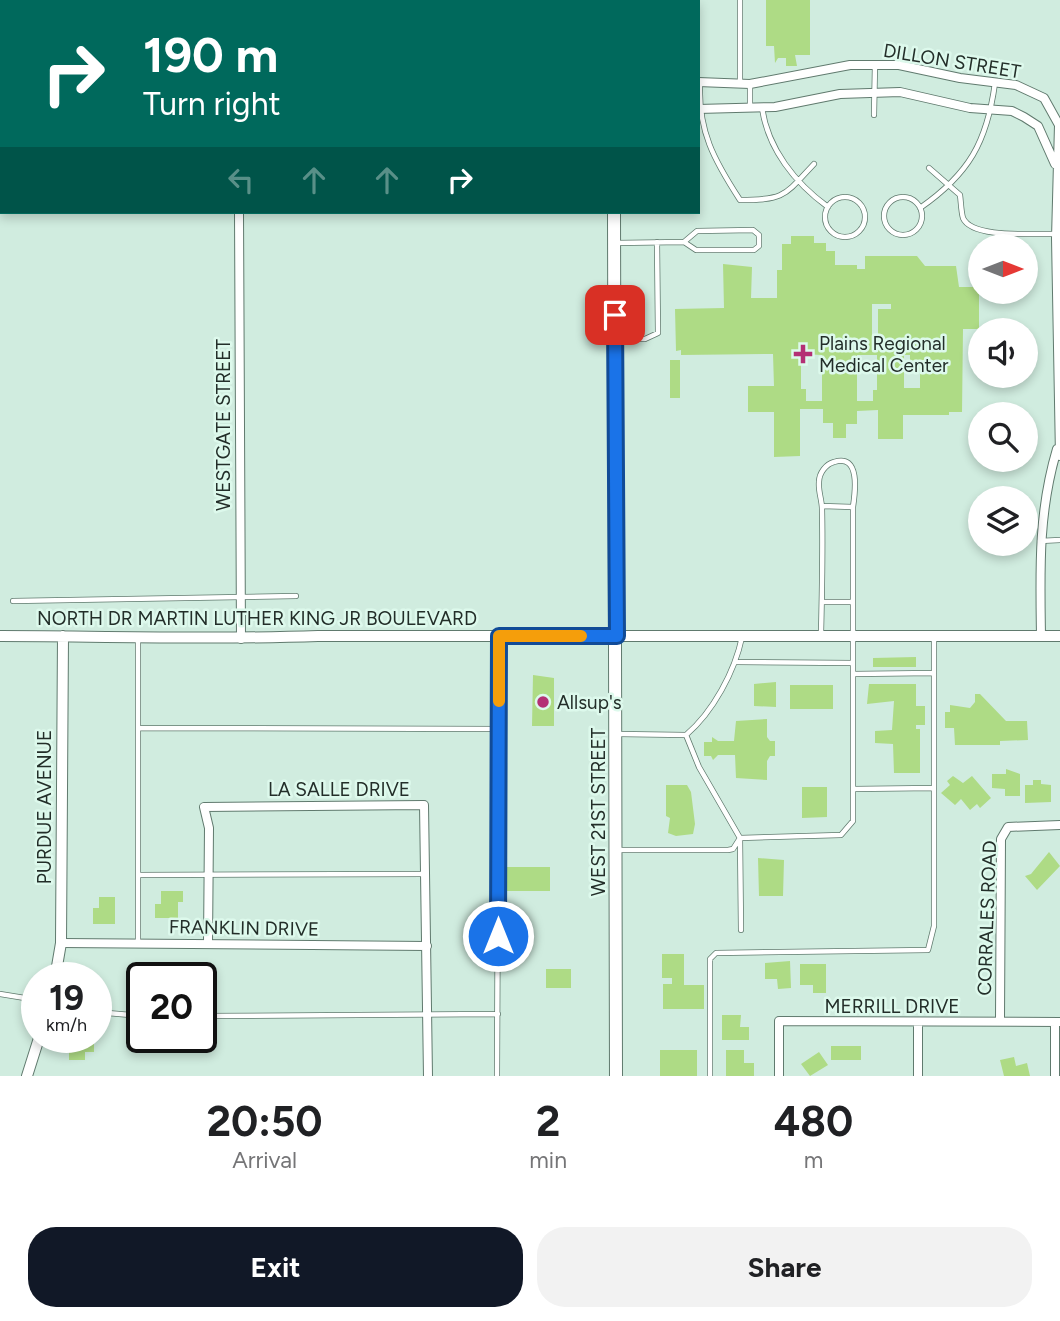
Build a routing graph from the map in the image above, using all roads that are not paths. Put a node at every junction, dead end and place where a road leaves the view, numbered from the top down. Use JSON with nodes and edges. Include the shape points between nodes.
{"nodes":[{"id":1,"x":740,"y":0,"type":"edge"},
{"id":2,"x":875,"y":64,"type":"junction"},
{"id":3,"x":700,"y":82,"type":"edge"},
{"id":4,"x":740,"y":83,"type":"junction"},
{"id":5,"x":995,"y":83,"type":"junction"},
{"id":6,"x":750,"y":84,"type":"junction"},
{"id":7,"x":876,"y":90,"type":"junction"},
{"id":8,"x":750,"y":108,"type":"junction"},
{"id":9,"x":762,"y":108,"type":"junction"},
{"id":10,"x":700,"y":109,"type":"edge"},
{"id":11,"x":991,"y":109,"type":"junction"},
{"id":12,"x":700,"y":115,"type":"edge"},
{"id":13,"x":874,"y":115,"type":"dead end"},
{"id":14,"x":814,"y":164,"type":"dead end"},
{"id":15,"x":929,"y":168,"type":"dead end"},
{"id":16,"x":1057,"y":169,"type":"edge"},
{"id":17,"x":798,"y":181,"type":"junction"},
{"id":18,"x":950,"y":184,"type":"junction"},
{"id":19,"x":828,"y":207,"type":"junction"},
{"id":20,"x":920,"y":208,"type":"junction"},
{"id":21,"x":239,"y":214,"type":"edge"},
{"id":22,"x":614,"y":214,"type":"edge"},
{"id":23,"x":1057,"y":237,"type":"edge"},
{"id":24,"x":657,"y":242,"type":"junction"},
{"id":25,"x":684,"y":242,"type":"junction"},
{"id":26,"x":614,"y":243,"type":"junction"},
{"id":27,"x":615,"y":339,"type":"junction"},
{"id":28,"x":1058,"y":372,"type":"edge"},
{"id":29,"x":1059,"y":442,"type":"edge"},
{"id":30,"x":1060,"y":456,"type":"edge"},
{"id":31,"x":822,"y":506,"type":"junction"},
{"id":32,"x":853,"y":507,"type":"junction"},
{"id":33,"x":1060,"y":540,"type":"edge"},
{"id":34,"x":1040,"y":541,"type":"junction"},
{"id":35,"x":296,"y":596,"type":"dead end"},
{"id":36,"x":239,"y":598,"type":"junction"},
{"id":37,"x":13,"y":601,"type":"dead end"},
{"id":38,"x":822,"y":602,"type":"junction"},
{"id":39,"x":853,"y":602,"type":"junction"},
{"id":40,"x":821,"y":635,"type":"junction"},
{"id":41,"x":853,"y":635,"type":"junction"},
{"id":42,"x":934,"y":635,"type":"junction"},
{"id":43,"x":0,"y":636,"type":"edge"},
{"id":44,"x":63,"y":636,"type":"junction"},
{"id":45,"x":138,"y":636,"type":"junction"},
{"id":46,"x":499,"y":636,"type":"junction"},
{"id":47,"x":617,"y":636,"type":"junction"},
{"id":48,"x":1041,"y":636,"type":"junction"},
{"id":49,"x":1060,"y":636,"type":"edge"},
{"id":50,"x":742,"y":637,"type":"junction"},
{"id":51,"x":241,"y":639,"type":"junction"},
{"id":52,"x":737,"y":662,"type":"junction"},
{"id":53,"x":853,"y":663,"type":"junction"},
{"id":54,"x":934,"y":673,"type":"junction"},
{"id":55,"x":853,"y":674,"type":"junction"},
{"id":56,"x":138,"y":728,"type":"junction"},
{"id":57,"x":499,"y":729,"type":"junction"},
{"id":58,"x":617,"y":734,"type":"junction"},
{"id":59,"x":686,"y":735,"type":"junction"},
{"id":60,"x":934,"y":788,"type":"junction"},
{"id":61,"x":853,"y":789,"type":"junction"},
{"id":62,"x":1060,"y":825,"type":"edge"},
{"id":63,"x":740,"y":838,"type":"junction"},
{"id":64,"x":617,"y":850,"type":"junction"},
{"id":65,"x":426,"y":874,"type":"junction"},
{"id":66,"x":138,"y":875,"type":"junction"},
{"id":67,"x":208,"y":875,"type":"junction"},
{"id":68,"x":741,"y":930,"type":"dead end"},
{"id":69,"x":61,"y":943,"type":"junction"},
{"id":70,"x":138,"y":943,"type":"junction"},
{"id":71,"x":208,"y":943,"type":"junction"},
{"id":72,"x":427,"y":946,"type":"junction"},
{"id":73,"x":58,"y":962,"type":"edge"},
{"id":74,"x":0,"y":994,"type":"edge"},
{"id":75,"x":21,"y":997,"type":"edge"},
{"id":76,"x":498,"y":1014,"type":"junction"},
{"id":77,"x":217,"y":1016,"type":"edge"},
{"id":78,"x":425,"y":1016,"type":"junction"},
{"id":79,"x":1000,"y":1020,"type":"junction"},
{"id":80,"x":918,"y":1022,"type":"junction"},
{"id":81,"x":1058,"y":1022,"type":"edge"},
{"id":82,"x":35,"y":1053,"type":"edge"},
{"id":83,"x":27,"y":1076,"type":"edge"},
{"id":84,"x":428,"y":1076,"type":"edge"},
{"id":85,"x":498,"y":1076,"type":"edge"},
{"id":86,"x":616,"y":1076,"type":"edge"},
{"id":87,"x":710,"y":1076,"type":"edge"},
{"id":88,"x":779,"y":1076,"type":"edge"},
{"id":89,"x":918,"y":1076,"type":"edge"},
{"id":90,"x":1055,"y":1076,"type":"edge"}],
"edges":[{"from":1,"to":4,"type":"lane"},
{"from":2,"to":5,"type":"street","name":"DILLON STREET"},
{"from":2,"to":6,"type":"street","name":"DILLON STREET"},
{"from":2,"to":7,"type":"lane"},
{"from":3,"to":4,"type":"street","name":"DILLON STREET"},
{"from":4,"to":6,"type":"street","name":"DILLON STREET"},
{"from":5,"to":11,"type":"lane"},
{"from":5,"to":16,"type":"street","name":"DILLON STREET","via":[[1031,90],[1053,110],[1059,125]]},
{"from":6,"to":8,"type":"lane"},
{"from":7,"to":9,"type":"street","name":"DILLON STREET"},
{"from":7,"to":11,"type":"street","name":"DILLON STREET"},
{"from":7,"to":13,"type":"lane"},
{"from":8,"to":9,"type":"street","name":"DILLON STREET"},
{"from":8,"to":10,"type":"street","name":"DILLON STREET"},
{"from":9,"to":17,"type":"lane","via":[[772,143]]},
{"from":11,"to":16,"type":"street","name":"DILLON STREET","via":[[1012,111],[1038,126]]},
{"from":11,"to":18,"type":"lane","via":[[980,145]]},
{"from":12,"to":17,"type":"lane","via":[[703,133],[740,200],[772,200]]},
{"from":14,"to":17,"type":"lane"},
{"from":15,"to":18,"type":"lane"},
{"from":16,"to":23,"type":"street","name":"DILLON STREET"},
{"from":17,"to":19,"type":"lane"},
{"from":18,"to":20,"type":"lane"},
{"from":18,"to":23,"type":"lane","via":[[960,195],[968,224],[990,233]]},
{"from":19,"to":19,"type":"lane","via":[[837,199],[850,198],[864,212],[863,225],[848,236],[836,235],[825,220]]},
{"from":20,"to":20,"type":"lane","via":[[909,198],[894,200],[885,211],[886,225],[898,234],[912,233],[921,222]]},
{"from":21,"to":36,"type":"street","name":"WESTGATE STREET"},
{"from":22,"to":26,"type":"main road","name":"WEST 21ST STREET"},
{"from":23,"to":28,"type":"street","name":"DILLON STREET"},
{"from":24,"to":25,"type":"lane"},
{"from":24,"to":26,"type":"lane"},
{"from":24,"to":27,"type":"lane","via":[[658,333],[645,339]]},
{"from":25,"to":25,"type":"lane","via":[[696,250],[754,250],[760,235],[753,230],[697,231]]},
{"from":26,"to":27,"type":"main road","name":"WEST 21ST STREET"},
{"from":27,"to":47,"type":"main road","name":"WEST 21ST STREET"},
{"from":28,"to":29,"type":"street","name":"DILLON STREET"},
{"from":29,"to":30,"type":"street","name":"DILLON STREET"},
{"from":29,"to":34,"type":"street","name":"DILLON STREET","via":[[1044,496]]},
{"from":31,"to":32,"type":"lane"},
{"from":31,"to":32,"type":"lane","via":[[819,481],[824,468],[836,461],[853,469]]},
{"from":31,"to":38,"type":"lane"},
{"from":32,"to":39,"type":"lane"},
{"from":33,"to":34,"type":"lane"},
{"from":34,"to":48,"type":"street","name":"DILLON STREET"},
{"from":35,"to":36,"type":"lane"},
{"from":36,"to":37,"type":"lane"},
{"from":36,"to":51,"type":"street","name":"WESTGATE STREET"},
{"from":38,"to":39,"type":"lane"},
{"from":38,"to":40,"type":"lane"},
{"from":39,"to":41,"type":"lane"},
{"from":40,"to":41,"type":"street","name":"NORTH DR MARTIN LUTHER KING JR BOULEVARD"},
{"from":40,"to":50,"type":"street","name":"NORTH DR MARTIN LUTHER KING JR BOULEVARD"},
{"from":41,"to":42,"type":"street","name":"NORTH DR MARTIN LUTHER KING JR BOULEVARD"},
{"from":41,"to":53,"type":"lane"},
{"from":42,"to":48,"type":"street","name":"NORTH DR MARTIN LUTHER KING JR BOULEVARD"},
{"from":42,"to":54,"type":"lane"},
{"from":43,"to":44,"type":"street","name":"NORTH DR MARTIN LUTHER KING JR BOULEVARD"},
{"from":44,"to":45,"type":"street","name":"NORTH DR MARTIN LUTHER KING JR BOULEVARD"},
{"from":44,"to":69,"type":"street","name":"PURDUE AVENUE"},
{"from":45,"to":51,"type":"street","name":"NORTH DR MARTIN LUTHER KING JR BOULEVARD"},
{"from":45,"to":56,"type":"lane"},
{"from":46,"to":47,"type":"street","name":"NORTH DR MARTIN LUTHER KING JR BOULEVARD"},
{"from":46,"to":51,"type":"street","name":"NORTH DR MARTIN LUTHER KING JR BOULEVARD"},
{"from":46,"to":57,"type":"lane"},
{"from":47,"to":50,"type":"street","name":"NORTH DR MARTIN LUTHER KING JR BOULEVARD"},
{"from":47,"to":58,"type":"main road","name":"WEST 21ST STREET"},
{"from":48,"to":49,"type":"street","name":"NORTH DR MARTIN LUTHER KING JR BOULEVARD"},
{"from":50,"to":52,"type":"lane"},
{"from":52,"to":53,"type":"lane"},
{"from":52,"to":59,"type":"lane","via":[[697,726]]},
{"from":53,"to":55,"type":"lane"},
{"from":54,"to":55,"type":"lane"},
{"from":54,"to":60,"type":"lane"},
{"from":55,"to":61,"type":"lane"},
{"from":56,"to":57,"type":"lane"},
{"from":56,"to":66,"type":"lane"},
{"from":57,"to":76,"type":"lane"},
{"from":58,"to":59,"type":"lane"},
{"from":58,"to":64,"type":"main road","name":"WEST 21ST STREET"},
{"from":59,"to":63,"type":"lane"},
{"from":60,"to":61,"type":"lane"},
{"from":60,"to":87,"type":"lane","via":[[934,926],[928,950],[716,953],[710,960]]},
{"from":61,"to":63,"type":"lane","via":[[853,821],[841,835]]},
{"from":62,"to":79,"type":"street","name":"CORRALES ROAD","via":[[1008,827],[1001,839]]},
{"from":63,"to":64,"type":"lane","via":[[728,850]]},
{"from":63,"to":68,"type":"lane"},
{"from":64,"to":86,"type":"main road","name":"WEST 21ST STREET"},
{"from":65,"to":67,"type":"lane"},
{"from":65,"to":67,"type":"street","name":"LA SALLE DRIVE","via":[[424,805],[261,804],[204,807],[209,828]]},
{"from":65,"to":72,"type":"street","name":"LA SALLE DRIVE"},
{"from":66,"to":67,"type":"lane"},
{"from":66,"to":70,"type":"lane"},
{"from":67,"to":71,"type":"street","name":"LA SALLE DRIVE"},
{"from":69,"to":70,"type":"street","name":"FRANKLIN DRIVE"},
{"from":69,"to":73,"type":"street","name":"PURDUE AVENUE"},
{"from":70,"to":71,"type":"street","name":"FRANKLIN DRIVE"},
{"from":71,"to":72,"type":"street","name":"FRANKLIN DRIVE"},
{"from":72,"to":78,"type":"street","name":"LA SALLE DRIVE"},
{"from":74,"to":75,"type":"lane"},
{"from":76,"to":78,"type":"lane"},
{"from":76,"to":85,"type":"lane"},
{"from":77,"to":78,"type":"lane"},
{"from":78,"to":84,"type":"street","name":"LA SALLE DRIVE"},
{"from":79,"to":80,"type":"street","name":"MERRILL DRIVE"},
{"from":79,"to":81,"type":"street","name":"MERRILL DRIVE"},
{"from":80,"to":88,"type":"street","name":"MERRILL DRIVE","via":[[779,1021]]},
{"from":80,"to":89,"type":"street"},
{"from":81,"to":90,"type":"street"},
{"from":82,"to":83,"type":"street"}]}
